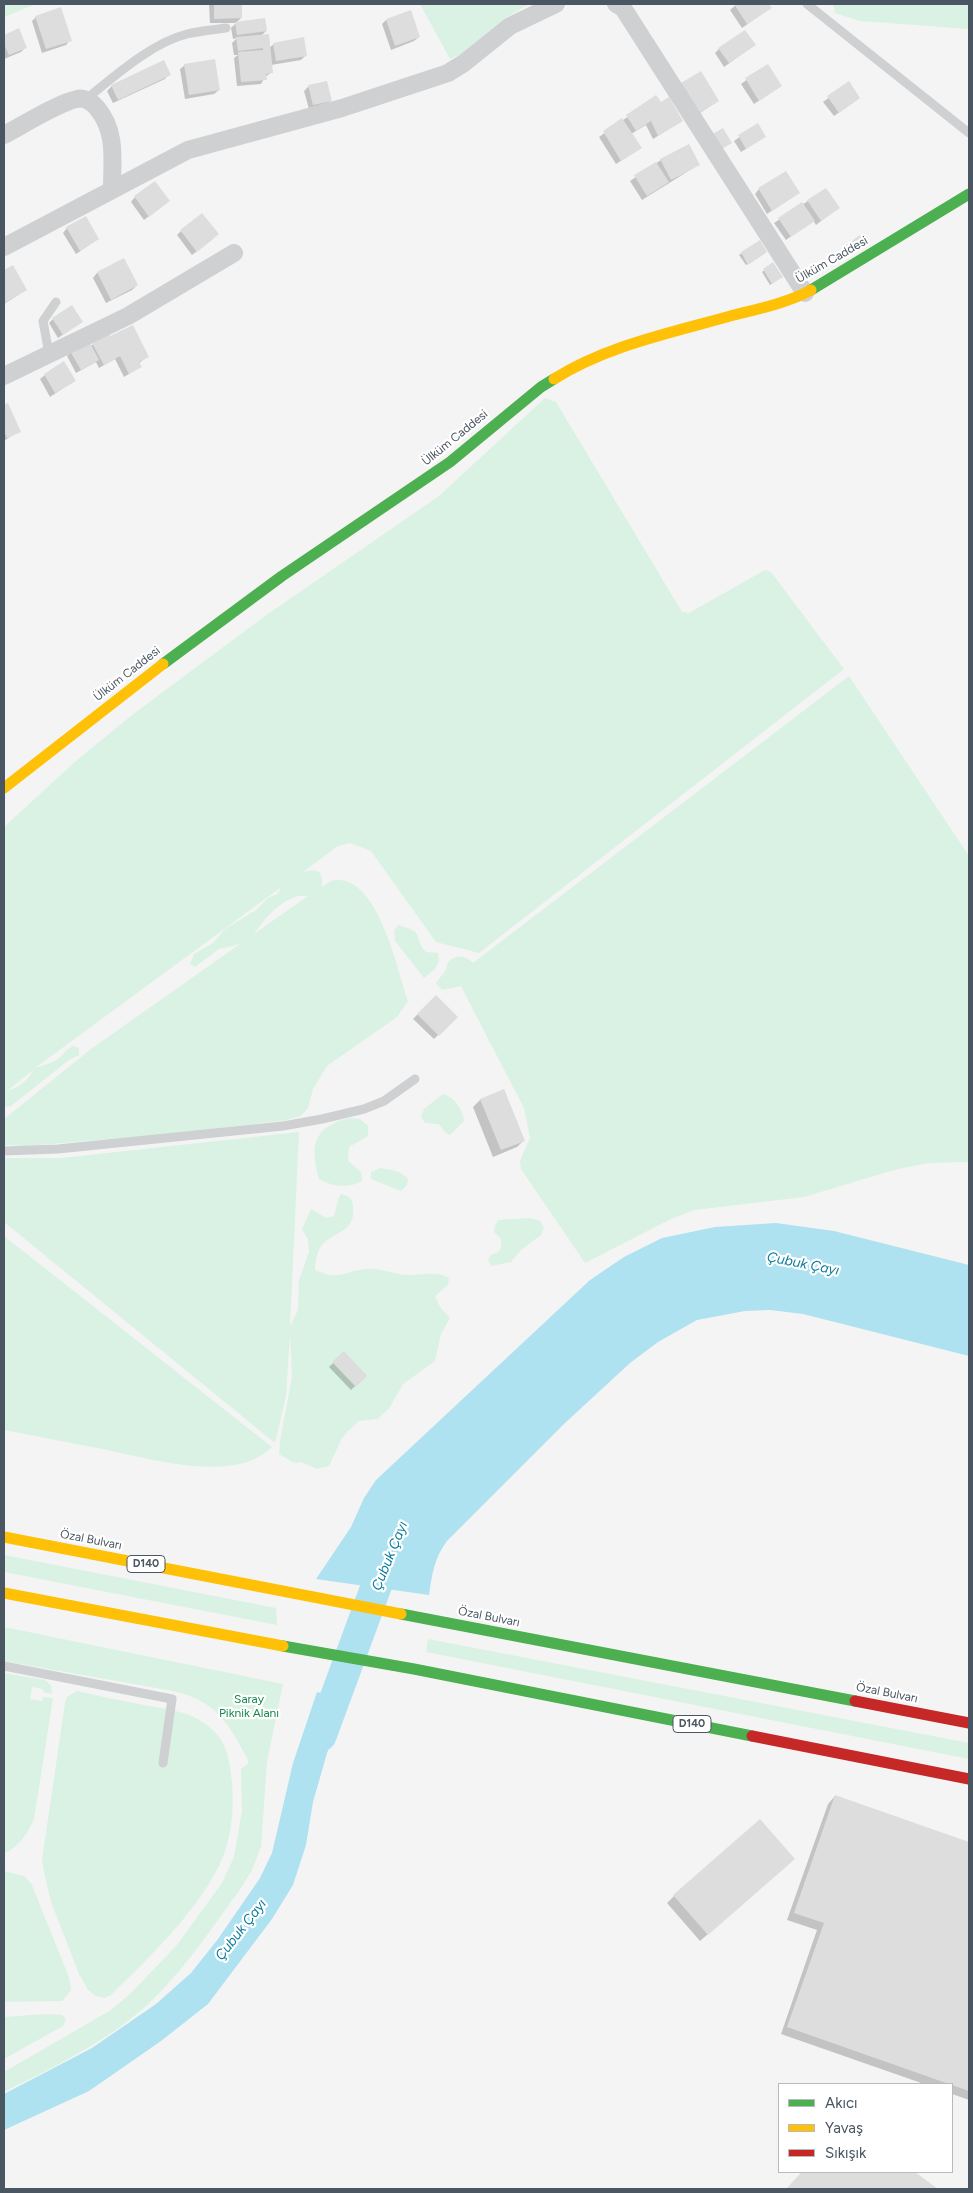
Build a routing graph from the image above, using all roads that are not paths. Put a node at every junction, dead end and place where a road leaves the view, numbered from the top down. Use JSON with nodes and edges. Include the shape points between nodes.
{"nodes":[{"id":1,"x":556,"y":4,"type":"edge"},
{"id":2,"x":616,"y":4,"type":"edge"},
{"id":3,"x":807,"y":4,"type":"edge"},
{"id":4,"x":226,"y":28,"type":"dead end"},
{"id":5,"x":86,"y":99,"type":"junction"},
{"id":6,"x":5,"y":132,"type":"edge"},
{"id":7,"x":969,"y":133,"type":"edge"},
{"id":8,"x":112,"y":189,"type":"junction"},
{"id":9,"x":969,"y":194,"type":"edge"},
{"id":10,"x":4,"y":247,"type":"edge"},
{"id":11,"x":234,"y":253,"type":"dead end"},
{"id":12,"x":805,"y":292,"type":"junction"},
{"id":13,"x":56,"y":302,"type":"dead end"},
{"id":14,"x":49,"y":354,"type":"junction"},
{"id":15,"x":4,"y":376,"type":"edge"},
{"id":16,"x":6,"y":782,"type":"edge"},
{"id":17,"x":415,"y":1079,"type":"dead end"},
{"id":18,"x":4,"y":1151,"type":"edge"},
{"id":19,"x":4,"y":1537,"type":"edge"},
{"id":20,"x":4,"y":1593,"type":"edge"},
{"id":21,"x":4,"y":1666,"type":"edge"},
{"id":22,"x":969,"y":1723,"type":"edge"},
{"id":23,"x":163,"y":1763,"type":"dead end"},
{"id":24,"x":969,"y":1779,"type":"edge"}],
"edges":[{"from":1,"to":8,"type":"street","via":[[510,26],[448,73],[342,108],[188,150]]},
{"from":2,"to":12,"type":"street","via":[[624,8]]},
{"from":3,"to":7,"type":"lane"},
{"from":4,"to":5,"type":"lane","via":[[186,34],[170,41],[142,56]]},
{"from":5,"to":6,"type":"street","via":[[58,106]]},
{"from":5,"to":8,"type":"street","via":[[109,125]]},
{"from":8,"to":10,"type":"street"},
{"from":9,"to":12,"type":"main road","name":"Ülküm Caddesi"},
{"from":11,"to":14,"type":"street","via":[[128,316]]},
{"from":12,"to":16,"type":"main road","name":"Ülküm Caddesi","via":[[648,339],[570,369],[534,393],[450,462],[282,576]]},
{"from":13,"to":14,"type":"lane","via":[[42,321]]},
{"from":14,"to":15,"type":"street"},
{"from":17,"to":18,"type":"lane","via":[[384,1101],[322,1119],[50,1150]]},
{"from":19,"to":22,"type":"main road","name":"Özal Bulvarı","number":"D140"},
{"from":20,"to":24,"type":"main road","number":"D140","via":[[414,1669]]},
{"from":21,"to":23,"type":"lane","via":[[172,1698]]}]}
